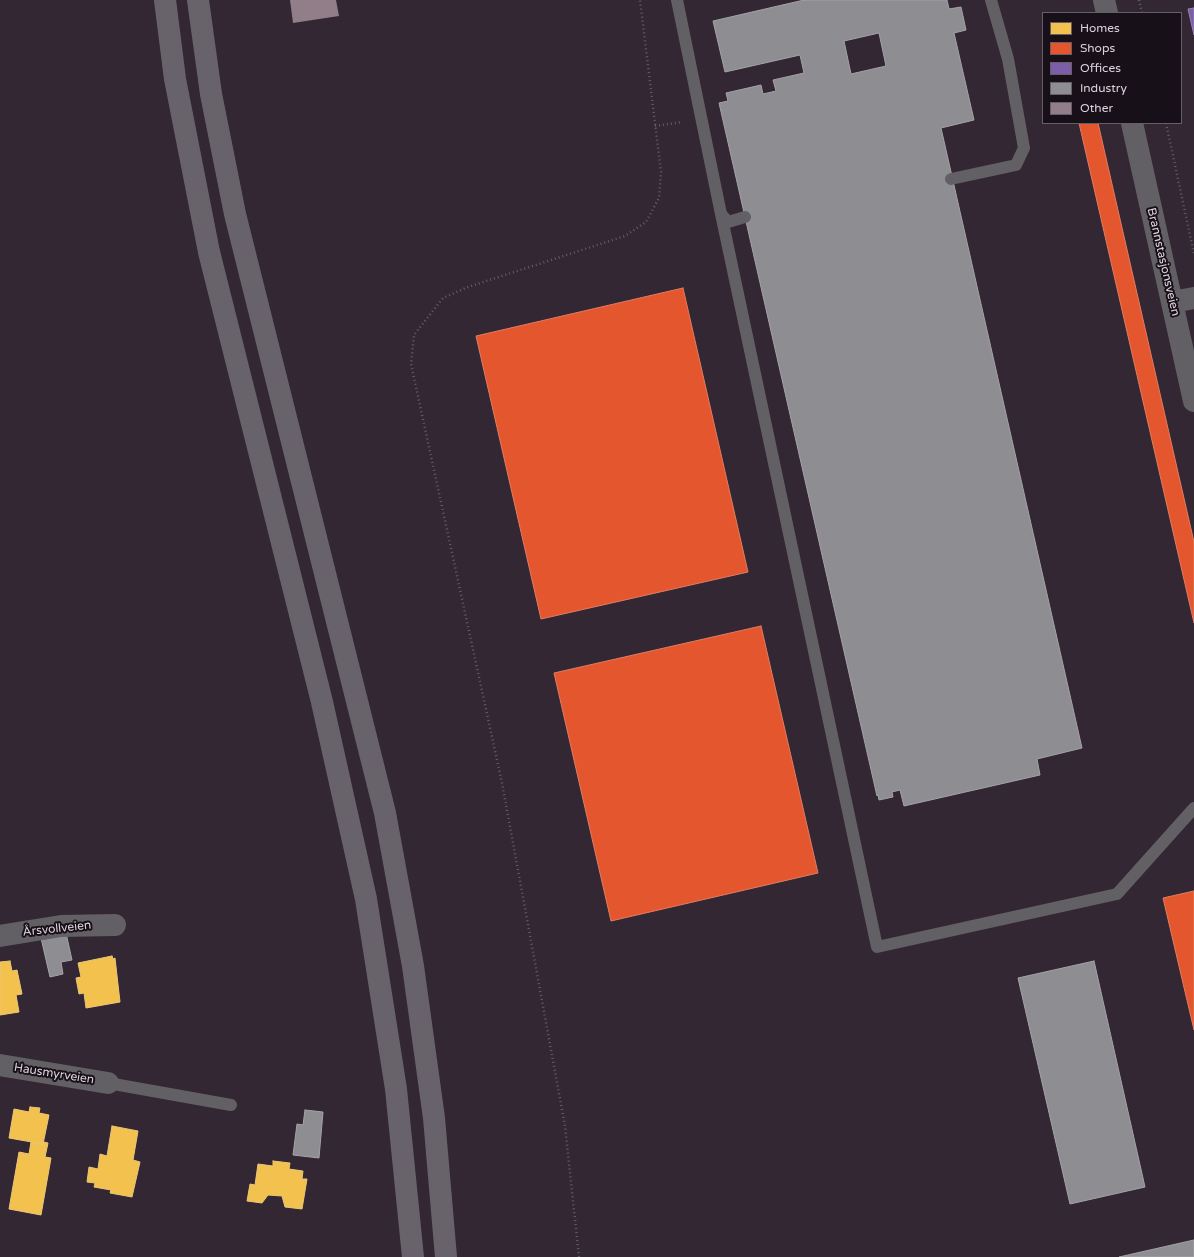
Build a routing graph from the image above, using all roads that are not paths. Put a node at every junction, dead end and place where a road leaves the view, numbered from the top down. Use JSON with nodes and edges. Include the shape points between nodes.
{"nodes":[{"id":1,"x":165,"y":0,"type":"edge"},
{"id":2,"x":198,"y":0,"type":"edge"},
{"id":3,"x":677,"y":0,"type":"edge"},
{"id":4,"x":991,"y":0,"type":"edge"},
{"id":5,"x":1104,"y":0,"type":"edge"},
{"id":6,"x":1107,"y":12,"type":"edge"},
{"id":7,"x":1132,"y":124,"type":"edge"},
{"id":8,"x":952,"y":179,"type":"dead end"},
{"id":9,"x":721,"y":214,"type":"junction"},
{"id":10,"x":745,"y":217,"type":"dead end"},
{"id":11,"x":1194,"y":298,"type":"edge"},
{"id":12,"x":1172,"y":302,"type":"junction"},
{"id":13,"x":1194,"y":401,"type":"edge"},
{"id":14,"x":1194,"y":808,"type":"edge"},
{"id":15,"x":115,"y":925,"type":"dead end"},
{"id":16,"x":0,"y":936,"type":"edge"},
{"id":17,"x":0,"y":1066,"type":"edge"},
{"id":18,"x":108,"y":1083,"type":"joint"},
{"id":19,"x":231,"y":1105,"type":"dead end"},
{"id":20,"x":413,"y":1257,"type":"edge"},
{"id":21,"x":446,"y":1257,"type":"edge"}],
"edges":[{"from":1,"to":20,"type":"highway","via":[[175,79],[209,252],[322,702],[366,899],[396,1090]]},
{"from":2,"to":21,"type":"highway","via":[[211,94],[235,214],[385,813],[414,974],[434,1118]]},
{"from":3,"to":9,"type":"lane"},
{"from":4,"to":8,"type":"lane","via":[[1008,59],[1024,148],[1016,165]]},
{"from":5,"to":6,"type":"street"},
{"from":7,"to":12,"type":"street","name":"Brannstasjonsveien"},
{"from":9,"to":10,"type":"lane","via":[[728,222]]},
{"from":9,"to":14,"type":"lane","via":[[877,947],[1116,894]]},
{"from":11,"to":12,"type":"street"},
{"from":12,"to":13,"type":"street","name":"Brannstasjonsveien"},
{"from":15,"to":16,"type":"street","name":"Årsvollveien","via":[[61,926]]},
{"from":17,"to":18,"type":"street","name":"Hausmyrveien"},
{"from":18,"to":19,"type":"lane"}]}
